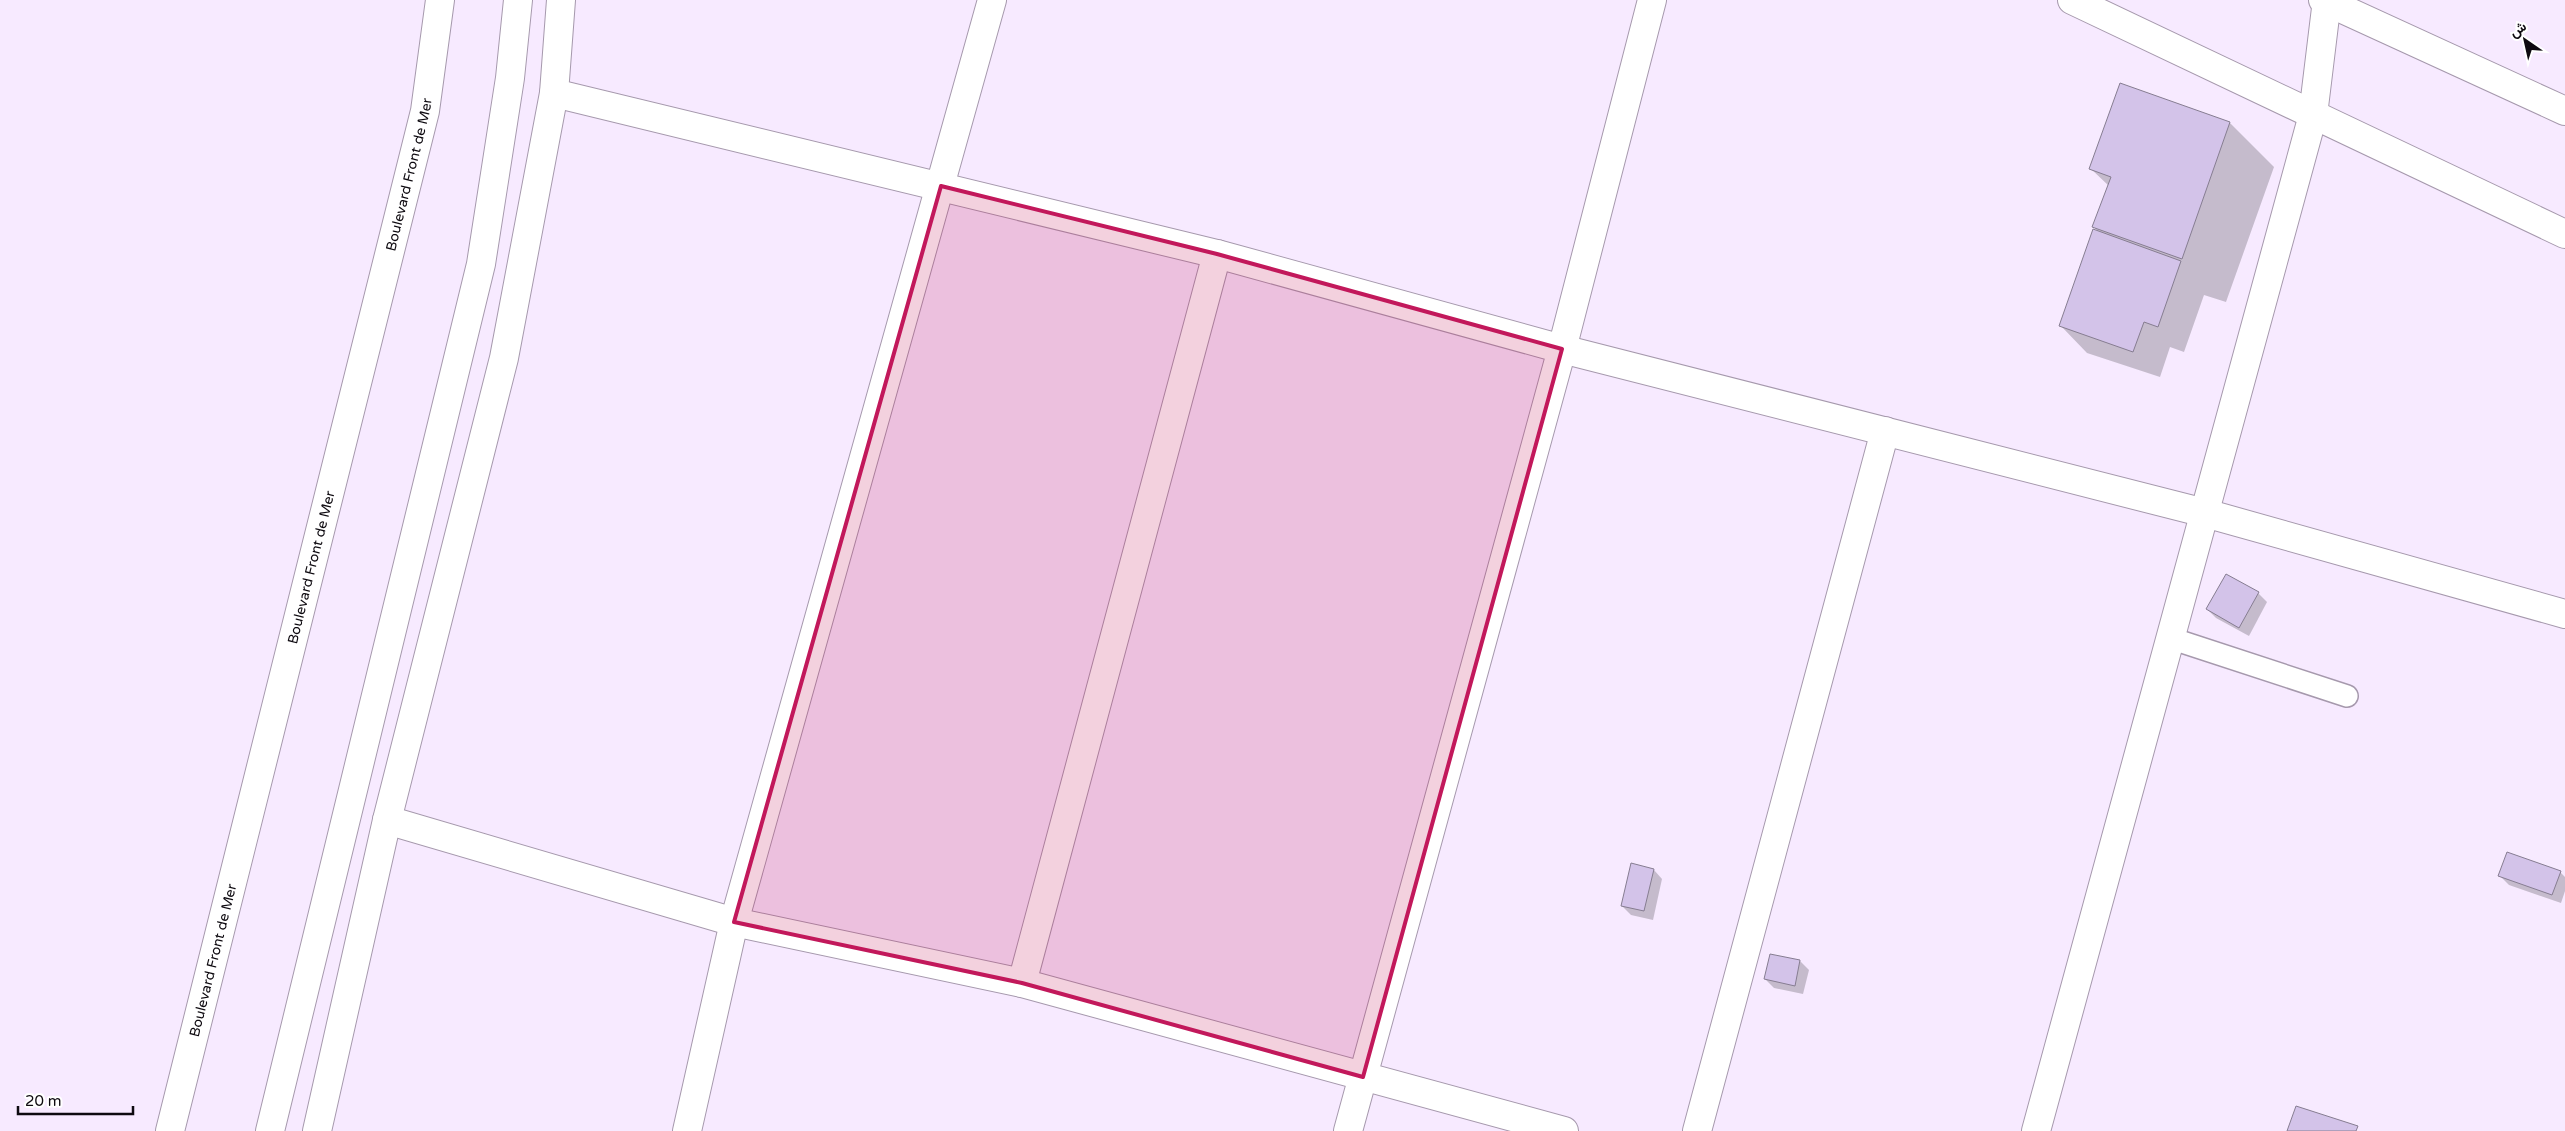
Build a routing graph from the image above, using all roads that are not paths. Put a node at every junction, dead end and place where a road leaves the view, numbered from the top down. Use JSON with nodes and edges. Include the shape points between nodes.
{"nodes":[{"id":1,"x":440,"y":0,"type":"edge"},
{"id":2,"x":518,"y":0,"type":"edge"},
{"id":3,"x":561,"y":0,"type":"edge"},
{"id":4,"x":992,"y":0,"type":"edge"},
{"id":5,"x":1652,"y":0,"type":"edge"},
{"id":6,"x":2072,"y":0,"type":"edge"},
{"id":7,"x":2326,"y":0,"type":"edge"},
{"id":8,"x":554,"y":93,"type":"junction"},
{"id":9,"x":2565,"y":111,"type":"edge"},
{"id":10,"x":2313,"y":115,"type":"junction"},
{"id":11,"x":941,"y":186,"type":"junction"},
{"id":12,"x":2565,"y":234,"type":"edge"},
{"id":13,"x":1217,"y":254,"type":"junction"},
{"id":14,"x":1562,"y":349,"type":"junction"},
{"id":15,"x":1885,"y":431,"type":"junction"},
{"id":16,"x":2205,"y":512,"type":"junction"},
{"id":17,"x":2565,"y":614,"type":"edge"},
{"id":18,"x":2170,"y":638,"type":"junction"},
{"id":19,"x":2347,"y":696,"type":"dead end"},
{"id":20,"x":387,"y":820,"type":"junction"},
{"id":21,"x":734,"y":922,"type":"junction"},
{"id":22,"x":1022,"y":983,"type":"junction"},
{"id":23,"x":1363,"y":1077,"type":"junction"},
{"id":24,"x":170,"y":1131,"type":"edge"},
{"id":25,"x":270,"y":1131,"type":"edge"},
{"id":26,"x":317,"y":1131,"type":"edge"},
{"id":27,"x":687,"y":1131,"type":"edge"},
{"id":28,"x":1348,"y":1131,"type":"edge"},
{"id":29,"x":1564,"y":1131,"type":"edge"},
{"id":30,"x":1698,"y":1131,"type":"edge"},
{"id":31,"x":2036,"y":1131,"type":"edge"}],
"edges":[{"from":1,"to":24,"type":"street","name":"Boulevard Front de Mer","via":[[425,111]]},
{"from":2,"to":25,"type":"street","via":[[510,78],[481,264]]},
{"from":3,"to":8,"type":"street"},
{"from":4,"to":11,"type":"street"},
{"from":5,"to":14,"type":"street"},
{"from":6,"to":10,"type":"street"},
{"from":7,"to":9,"type":"street"},
{"from":7,"to":10,"type":"street"},
{"from":8,"to":11,"type":"street"},
{"from":8,"to":20,"type":"street","via":[[504,358]]},
{"from":10,"to":12,"type":"street"},
{"from":10,"to":16,"type":"street"},
{"from":11,"to":13,"type":"street"},
{"from":11,"to":21,"type":"street"},
{"from":13,"to":14,"type":"street"},
{"from":13,"to":22,"type":"street"},
{"from":14,"to":15,"type":"street"},
{"from":14,"to":23,"type":"street"},
{"from":15,"to":16,"type":"street"},
{"from":15,"to":30,"type":"street"},
{"from":16,"to":17,"type":"street"},
{"from":16,"to":18,"type":"street"},
{"from":18,"to":19,"type":"lane"},
{"from":18,"to":31,"type":"street"},
{"from":20,"to":21,"type":"street"},
{"from":20,"to":26,"type":"street"},
{"from":21,"to":22,"type":"street"},
{"from":21,"to":27,"type":"street"},
{"from":22,"to":23,"type":"street"},
{"from":23,"to":28,"type":"street"},
{"from":23,"to":29,"type":"street"}]}
